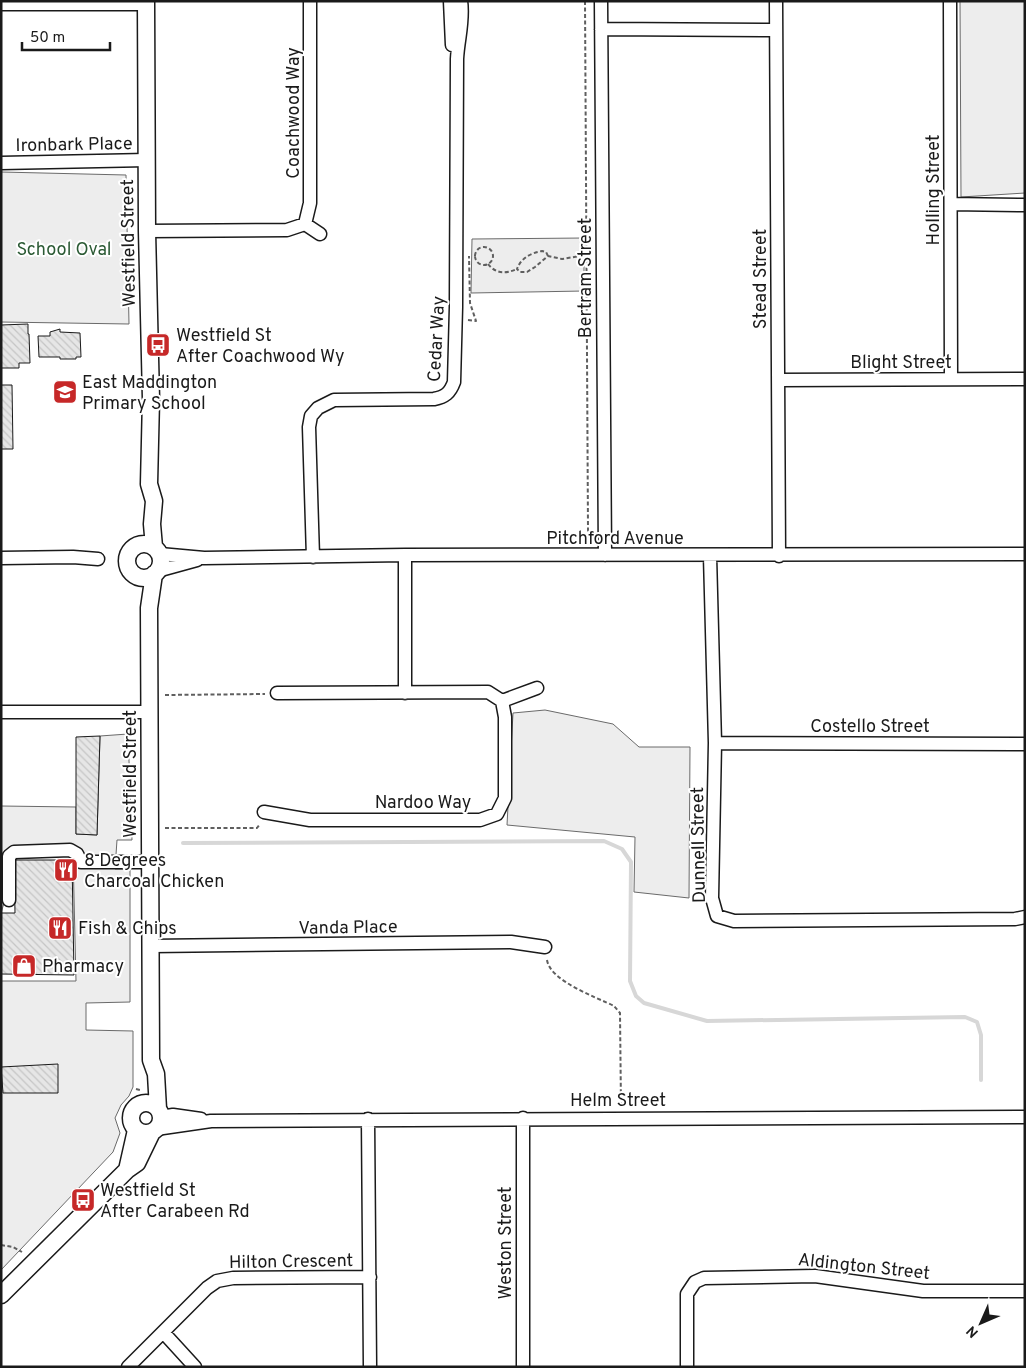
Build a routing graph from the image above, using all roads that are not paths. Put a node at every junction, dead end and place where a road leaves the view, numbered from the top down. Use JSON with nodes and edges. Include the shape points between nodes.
{"nodes":[{"id":1,"x":310,"y":1,"type":"edge"},
{"id":2,"x":601,"y":1,"type":"edge"},
{"id":3,"x":776,"y":1,"type":"edge"},
{"id":4,"x":950,"y":1,"type":"edge"},
{"id":5,"x":146,"y":3,"type":"edge"},
{"id":6,"x":1,"y":4,"type":"edge"},
{"id":7,"x":456,"y":7,"type":"edge"},
{"id":8,"x":601,"y":29,"type":"junction"},
{"id":9,"x":776,"y":30,"type":"junction"},
{"id":10,"x":147,"y":160,"type":"junction"},
{"id":11,"x":1,"y":163,"type":"edge"},
{"id":12,"x":951,"y":204,"type":"junction"},
{"id":13,"x":1025,"y":205,"type":"edge"},
{"id":14,"x":305,"y":224,"type":"junction"},
{"id":15,"x":147,"y":231,"type":"junction"},
{"id":16,"x":320,"y":234,"type":"dead end"},
{"id":17,"x":951,"y":379,"type":"junction"},
{"id":18,"x":1025,"y":379,"type":"edge"},
{"id":19,"x":778,"y":380,"type":"junction"},
{"id":20,"x":151,"y":548,"type":"junction"},
{"id":21,"x":1025,"y":554,"type":"edge"},
{"id":22,"x":405,"y":555,"type":"junction"},
{"id":23,"x":605,"y":555,"type":"junction"},
{"id":24,"x":710,"y":556,"type":"junction"},
{"id":25,"x":779,"y":556,"type":"junction"},
{"id":26,"x":1,"y":558,"type":"edge"},
{"id":27,"x":204,"y":558,"type":"junction"},
{"id":28,"x":312,"y":558,"type":"junction"},
{"id":29,"x":98,"y":559,"type":"dead end"},
{"id":30,"x":156,"y":573,"type":"junction"},
{"id":31,"x":135,"y":575,"type":"junction"},
{"id":32,"x":149,"y":608,"type":"junction"},
{"id":33,"x":537,"y":688,"type":"dead end"},
{"id":34,"x":277,"y":693,"type":"road end"},
{"id":35,"x":405,"y":693,"type":"junction"},
{"id":36,"x":502,"y":702,"type":"junction"},
{"id":37,"x":1,"y":712,"type":"edge"},
{"id":38,"x":150,"y":712,"type":"junction"},
{"id":39,"x":714,"y":743,"type":"junction"},
{"id":40,"x":1025,"y":744,"type":"edge"},
{"id":41,"x":264,"y":812,"type":"dead end"},
{"id":42,"x":150,"y":862,"type":"junction"},
{"id":43,"x":9,"y":900,"type":"dead end"},
{"id":44,"x":1025,"y":917,"type":"edge"},
{"id":45,"x":151,"y":946,"type":"junction"},
{"id":46,"x":545,"y":947,"type":"road end"},
{"id":47,"x":151,"y":1060,"type":"junction"},
{"id":48,"x":139,"y":1094,"type":"junction"},
{"id":49,"x":1025,"y":1117,"type":"edge"},
{"id":50,"x":523,"y":1118,"type":"junction"},
{"id":51,"x":368,"y":1119,"type":"junction"},
{"id":52,"x":153,"y":1124,"type":"junction"},
{"id":53,"x":370,"y":1277,"type":"junction"},
{"id":54,"x":3,"y":1290,"type":"edge"},
{"id":55,"x":1025,"y":1291,"type":"edge"},
{"id":56,"x":163,"y":1332,"type":"junction"},
{"id":57,"x":128,"y":1367,"type":"edge"},
{"id":58,"x":195,"y":1367,"type":"edge"},
{"id":59,"x":370,"y":1367,"type":"edge"},
{"id":60,"x":523,"y":1367,"type":"edge"},
{"id":61,"x":687,"y":1367,"type":"edge"}],
"edges":[{"from":1,"to":14,"type":"street","name":"Coachwood Way","via":[[310,203]]},
{"from":2,"to":8,"type":"street","name":"Bertram Street"},
{"from":3,"to":9,"type":"street","name":"Stead Street"},
{"from":4,"to":12,"type":"street","name":"Holling Street"},
{"from":5,"to":6,"type":"street"},
{"from":5,"to":10,"type":"main road","name":"Westfield Street"},
{"from":7,"to":28,"type":"street","name":"Cedar Way","via":[[454,382],[451,391],[443,398],[334,400],[318,408],[311,416]]},
{"from":8,"to":9,"type":"street"},
{"from":8,"to":23,"type":"street","name":"Bertram Street"},
{"from":9,"to":19,"type":"street","name":"Stead Street"},
{"from":10,"to":11,"type":"street","name":"Ironbark Place"},
{"from":10,"to":15,"type":"main road","name":"Westfield Street"},
{"from":12,"to":13,"type":"street"},
{"from":12,"to":17,"type":"street","name":"Holling Street"},
{"from":14,"to":15,"type":"street","via":[[287,230]]},
{"from":14,"to":16,"type":"street"},
{"from":15,"to":20,"type":"main road","name":"Westfield Street","via":[[151,398],[148,484],[143,495]]},
{"from":17,"to":18,"type":"street","name":"Blight Street"},
{"from":17,"to":19,"type":"street","name":"Blight Street"},
{"from":19,"to":25,"type":"street","name":"Stead Street"},
{"from":20,"to":27,"type":"street","name":"Pitchford Avenue"},
{"from":20,"to":30,"type":"main road","via":[[161,563]]},
{"from":20,"to":31,"type":"main road","via":[[130,551],[128,567]]},
{"from":21,"to":25,"type":"street","name":"Pitchford Avenue"},
{"from":22,"to":23,"type":"street","name":"Pitchford Avenue"},
{"from":22,"to":28,"type":"street","name":"Pitchford Avenue"},
{"from":22,"to":35,"type":"street"},
{"from":23,"to":24,"type":"street","name":"Pitchford Avenue"},
{"from":24,"to":25,"type":"street","name":"Pitchford Avenue"},
{"from":24,"to":39,"type":"street","name":"Dunnell Street"},
{"from":26,"to":29,"type":"street"},
{"from":27,"to":28,"type":"street","name":"Pitchford Avenue"},
{"from":27,"to":30,"type":"street","name":"Pitchford Avenue"},
{"from":30,"to":31,"type":"main road","via":[[144,578]]},
{"from":30,"to":32,"type":"main road","name":"Westfield Street"},
{"from":31,"to":32,"type":"main road","name":"Westfield Street"},
{"from":32,"to":38,"type":"main road","name":"Westfield Street"},
{"from":33,"to":36,"type":"street"},
{"from":34,"to":35,"type":"street"},
{"from":35,"to":36,"type":"street","via":[[488,692]]},
{"from":36,"to":41,"type":"street","name":"Nardoo Way","via":[[505,717],[505,798],[497,814],[480,820],[310,820]]},
{"from":37,"to":38,"type":"street"},
{"from":38,"to":42,"type":"main road","name":"Westfield Street"},
{"from":39,"to":40,"type":"street","name":"Costello Street"},
{"from":39,"to":44,"type":"street","name":"Dunnell Street","via":[[712,898],[717,916],[734,921]]},
{"from":42,"to":43,"type":"street","via":[[81,862],[70,850],[14,852],[9,856]]},
{"from":42,"to":45,"type":"main road","name":"Westfield Street"},
{"from":45,"to":46,"type":"street","name":"Vanda Place","via":[[511,942]]},
{"from":45,"to":47,"type":"main road","name":"Westfield Street"},
{"from":47,"to":48,"type":"main road","name":"Westfield Street"},
{"from":47,"to":52,"type":"main road","name":"Westfield Street","via":[[156,1074]]},
{"from":48,"to":52,"type":"main road","via":[[150,1103]]},
{"from":48,"to":52,"type":"main road","name":"Westfield Street","via":[[130,1117],[132,1126]]},
{"from":49,"to":50,"type":"street","name":"Helm Street"},
{"from":50,"to":51,"type":"street","name":"Helm Street"},
{"from":50,"to":60,"type":"street","name":"Weston Street"},
{"from":51,"to":52,"type":"street","name":"Helm Street","via":[[211,1120],[173,1114]]},
{"from":51,"to":53,"type":"street"},
{"from":52,"to":54,"type":"main road","name":"Westfield Street","via":[[137,1164]]},
{"from":53,"to":56,"type":"street","name":"Hilton Crescent","via":[[221,1280],[207,1288]]},
{"from":53,"to":59,"type":"street"},
{"from":55,"to":61,"type":"street","name":"Aldington Street","via":[[923,1291],[815,1276],[699,1279],[687,1294]]},
{"from":56,"to":57,"type":"street","name":"Hilton Crescent"},
{"from":56,"to":58,"type":"street"}]}
